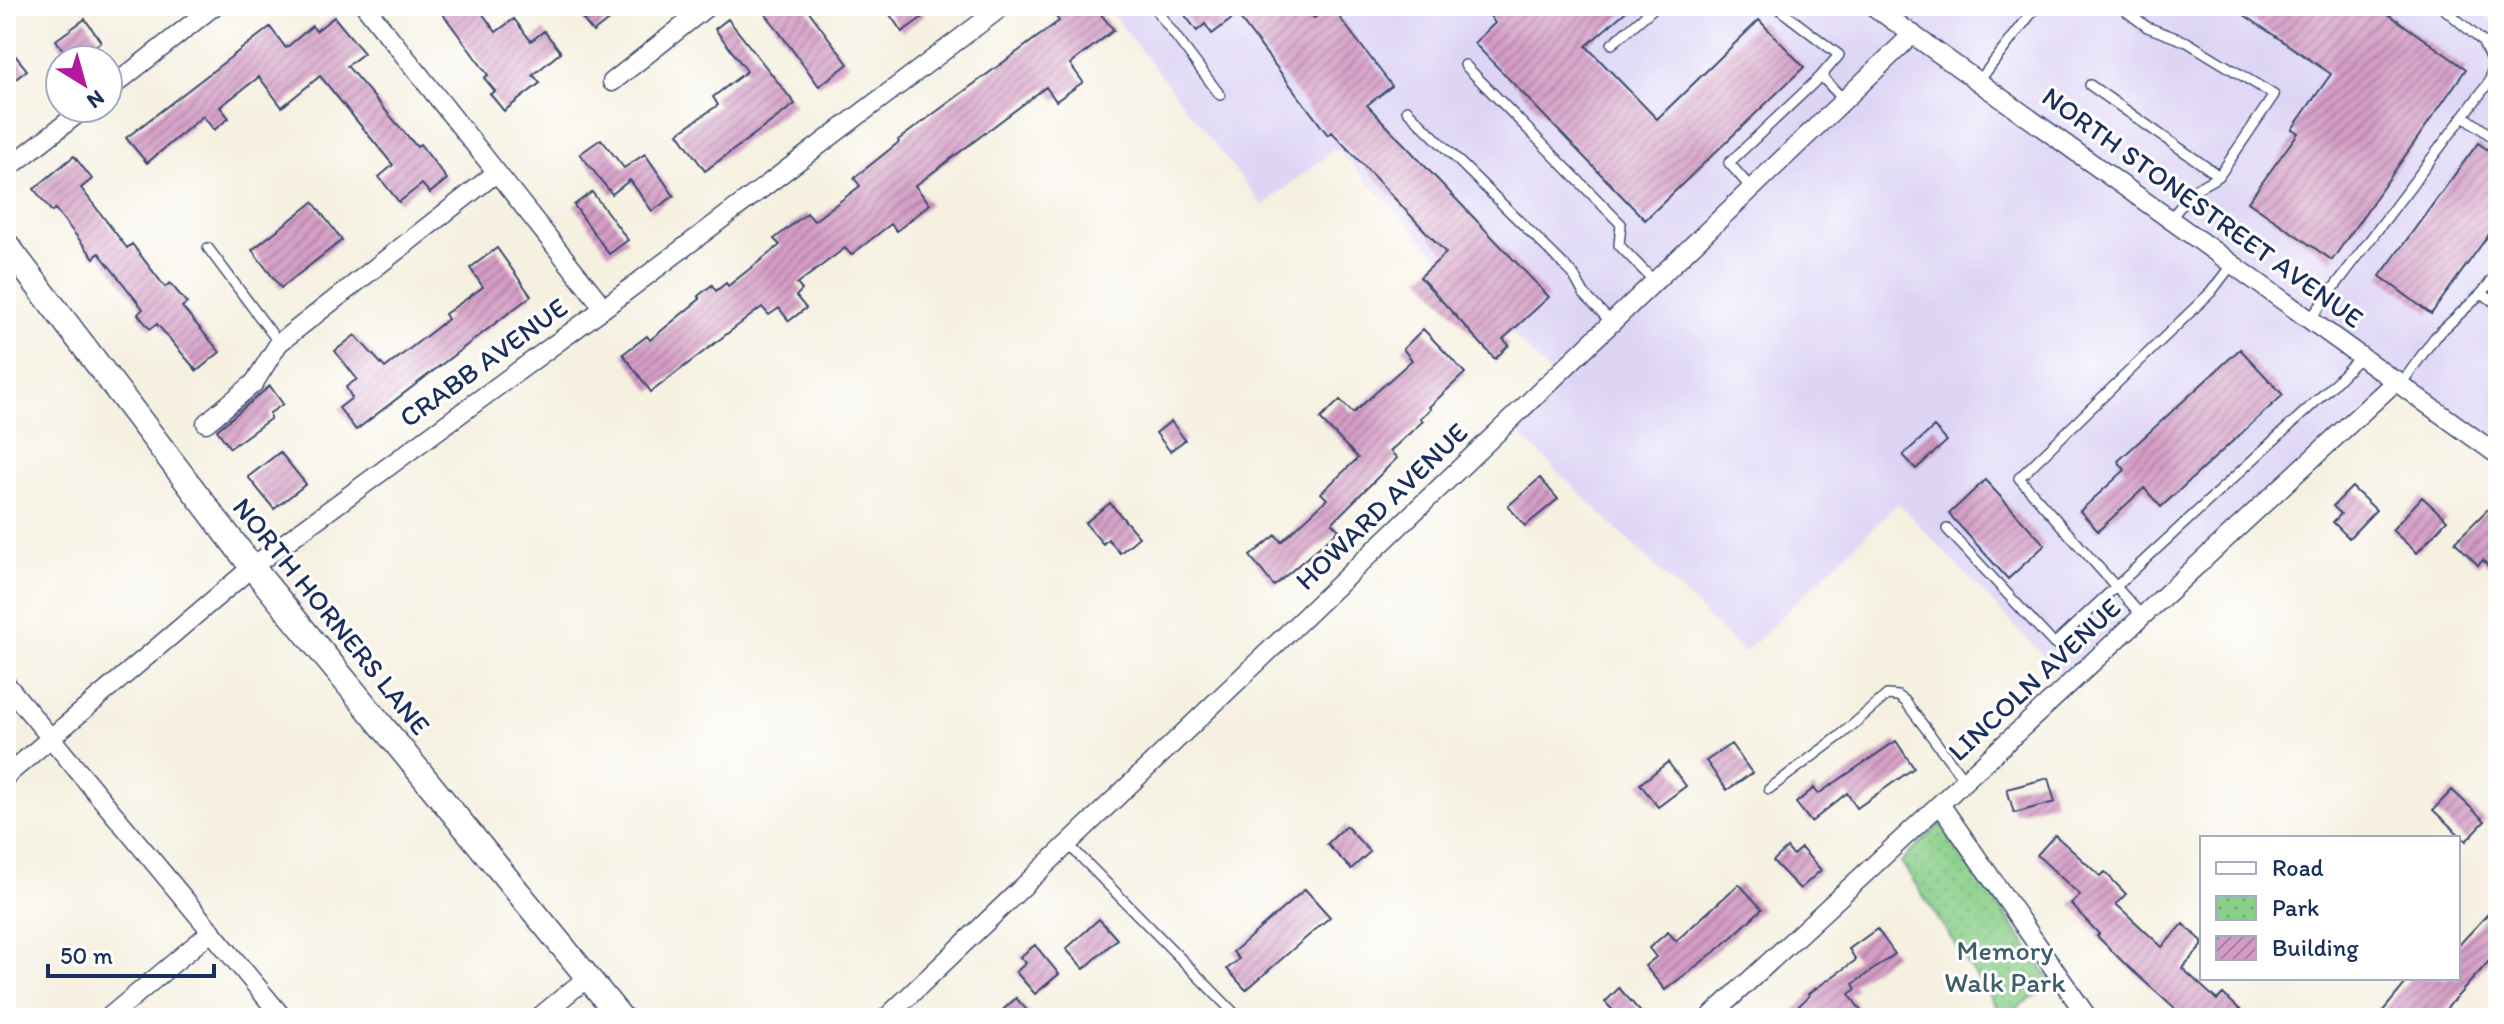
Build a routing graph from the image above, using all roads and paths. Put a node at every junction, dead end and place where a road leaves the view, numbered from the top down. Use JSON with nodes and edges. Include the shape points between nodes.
{"nodes":[{"id":1,"x":214,"y":6,"type":"edge"},
{"id":2,"x":365,"y":6,"type":"edge"},
{"id":3,"x":708,"y":6,"type":"edge"},
{"id":4,"x":1153,"y":6,"type":"edge"},
{"id":5,"x":1656,"y":6,"type":"edge"},
{"id":6,"x":1873,"y":6,"type":"edge"},
{"id":7,"x":2037,"y":6,"type":"edge"},
{"id":8,"x":2119,"y":6,"type":"edge"},
{"id":9,"x":2441,"y":6,"type":"edge"},
{"id":10,"x":992,"y":9,"type":"edge"},
{"id":11,"x":1779,"y":9,"type":"dead end"},
{"id":12,"x":1913,"y":34,"type":"junction"},
{"id":13,"x":1612,"y":44,"type":"dead end"},
{"id":14,"x":1465,"y":65,"type":"dead end"},
{"id":15,"x":2496,"y":65,"type":"edge"},
{"id":16,"x":1821,"y":76,"type":"junction"},
{"id":17,"x":124,"y":77,"type":"edge"},
{"id":18,"x":1979,"y":81,"type":"junction"},
{"id":19,"x":612,"y":82,"type":"dead end"},
{"id":20,"x":2090,"y":85,"type":"dead end"},
{"id":21,"x":1220,"y":95,"type":"dead end"},
{"id":22,"x":1844,"y":100,"type":"junction"},
{"id":23,"x":1407,"y":110,"type":"dead end"},
{"id":24,"x":2464,"y":116,"type":"junction"},
{"id":25,"x":65,"y":124,"type":"edge"},
{"id":26,"x":2498,"y":141,"type":"edge"},
{"id":27,"x":6,"y":170,"type":"edge"},
{"id":28,"x":496,"y":173,"type":"junction"},
{"id":29,"x":2219,"y":176,"type":"junction"},
{"id":30,"x":1752,"y":189,"type":"junction"},
{"id":31,"x":2171,"y":218,"type":"junction"},
{"id":32,"x":6,"y":244,"type":"edge"},
{"id":33,"x":208,"y":248,"type":"dead end"},
{"id":34,"x":2233,"y":263,"type":"junction"},
{"id":35,"x":2498,"y":272,"type":"edge"},
{"id":36,"x":1655,"y":282,"type":"junction"},
{"id":37,"x":2482,"y":293,"type":"junction"},
{"id":38,"x":2498,"y":305,"type":"edge"},
{"id":39,"x":604,"y":308,"type":"junction"},
{"id":40,"x":2311,"y":318,"type":"junction"},
{"id":41,"x":1612,"y":323,"type":"junction"},
{"id":42,"x":279,"y":343,"type":"junction"},
{"id":43,"x":2362,"y":355,"type":"junction"},
{"id":44,"x":2399,"y":382,"type":"junction"},
{"id":45,"x":206,"y":423,"type":"dead end"},
{"id":46,"x":2498,"y":455,"type":"edge"},
{"id":47,"x":1947,"y":529,"type":"dead end"},
{"id":48,"x":252,"y":567,"type":"junction"},
{"id":49,"x":2116,"y":586,"type":"junction"},
{"id":50,"x":2142,"y":616,"type":"junction"},
{"id":51,"x":6,"y":684,"type":"edge"},
{"id":52,"x":51,"y":739,"type":"junction"},
{"id":53,"x":6,"y":776,"type":"edge"},
{"id":54,"x":1965,"y":781,"type":"junction"},
{"id":55,"x":1769,"y":789,"type":"dead end"},
{"id":56,"x":1940,"y":804,"type":"junction"},
{"id":57,"x":1069,"y":845,"type":"junction"},
{"id":58,"x":212,"y":931,"type":"junction"},
{"id":59,"x":588,"y":977,"type":"junction"},
{"id":60,"x":108,"y":1018,"type":"edge"},
{"id":61,"x":283,"y":1018,"type":"edge"},
{"id":62,"x":538,"y":1018,"type":"edge"},
{"id":63,"x":621,"y":1018,"type":"edge"},
{"id":64,"x":886,"y":1018,"type":"edge"},
{"id":65,"x":1239,"y":1018,"type":"edge"},
{"id":66,"x":1709,"y":1018,"type":"edge"},
{"id":67,"x":2088,"y":1018,"type":"edge"}],
"edges":[{"from":1,"to":17,"type":"street"},
{"from":2,"to":28,"type":"street"},
{"from":3,"to":19,"type":"street"},
{"from":4,"to":21,"type":"lane"},
{"from":5,"to":13,"type":"lane"},
{"from":6,"to":12,"type":"street","name":"NORTH STONESTREET AVENUE"},
{"from":7,"to":18,"type":"lane"},
{"from":8,"to":29,"type":"lane","via":[[2147,27],[2187,42],[2274,95]]},
{"from":9,"to":15,"type":"lane","via":[[2482,41]]},
{"from":10,"to":39,"type":"street","name":"CRABB AVENUE"},
{"from":11,"to":16,"type":"lane","via":[[1839,55]]},
{"from":12,"to":18,"type":"street","name":"NORTH STONESTREET AVENUE"},
{"from":12,"to":22,"type":"street","name":"HOWARD AVENUE"},
{"from":14,"to":36,"type":"lane","via":[[1621,224],[1619,245]]},
{"from":15,"to":24,"type":"lane"},
{"from":16,"to":22,"type":"lane"},
{"from":16,"to":30,"type":"lane","via":[[1729,163]]},
{"from":18,"to":31,"type":"street","name":"NORTH STONESTREET AVENUE"},
{"from":20,"to":29,"type":"lane"},
{"from":22,"to":30,"type":"street","name":"HOWARD AVENUE"},
{"from":23,"to":41,"type":"lane","via":[[1573,274]]},
{"from":24,"to":26,"type":"lane"},
{"from":24,"to":40,"type":"lane"},
{"from":25,"to":27,"type":"street"},
{"from":28,"to":39,"type":"street"},
{"from":28,"to":42,"type":"street"},
{"from":29,"to":31,"type":"lane","via":[[2194,190]]},
{"from":30,"to":36,"type":"street","name":"HOWARD AVENUE"},
{"from":31,"to":34,"type":"street","name":"NORTH STONESTREET AVENUE"},
{"from":32,"to":48,"type":"street","name":"NORTH HORNERS LANE"},
{"from":33,"to":42,"type":"lane"},
{"from":34,"to":40,"type":"street","name":"NORTH STONESTREET AVENUE"},
{"from":34,"to":49,"type":"lane","via":[[2211,292],[2019,478]]},
{"from":35,"to":37,"type":"lane"},
{"from":36,"to":41,"type":"street","name":"HOWARD AVENUE"},
{"from":37,"to":38,"type":"lane"},
{"from":37,"to":44,"type":"lane","via":[[2435,337]]},
{"from":39,"to":48,"type":"street","name":"CRABB AVENUE"},
{"from":40,"to":43,"type":"street","name":"NORTH STONESTREET AVENUE"},
{"from":41,"to":57,"type":"street","name":"HOWARD AVENUE"},
{"from":42,"to":45,"type":"street","via":[[254,383]]},
{"from":43,"to":44,"type":"street","name":"NORTH STONESTREET AVENUE"},
{"from":43,"to":49,"type":"lane"},
{"from":44,"to":46,"type":"street","name":"NORTH STONESTREET AVENUE"},
{"from":44,"to":50,"type":"street","name":"LINCOLN AVENUE"},
{"from":47,"to":49,"type":"lane","via":[[2054,644]]},
{"from":48,"to":52,"type":"street","name":"CRABB AVENUE"},
{"from":48,"to":59,"type":"street","name":"NORTH HORNERS LANE"},
{"from":49,"to":50,"type":"lane"},
{"from":50,"to":54,"type":"street","name":"LINCOLN AVENUE"},
{"from":51,"to":52,"type":"street"},
{"from":52,"to":53,"type":"street","name":"CRABB AVENUE"},
{"from":52,"to":58,"type":"street"},
{"from":54,"to":55,"type":"lane","via":[[1905,701],[1887,695]]},
{"from":54,"to":56,"type":"street","name":"LINCOLN AVENUE"},
{"from":56,"to":66,"type":"street","name":"LINCOLN AVENUE"},
{"from":56,"to":67,"type":"street"},
{"from":57,"to":64,"type":"street","name":"HOWARD AVENUE"},
{"from":57,"to":65,"type":"lane"},
{"from":58,"to":60,"type":"street"},
{"from":58,"to":61,"type":"street"},
{"from":59,"to":62,"type":"street"},
{"from":59,"to":63,"type":"street","name":"NORTH HORNERS LANE"}]}
